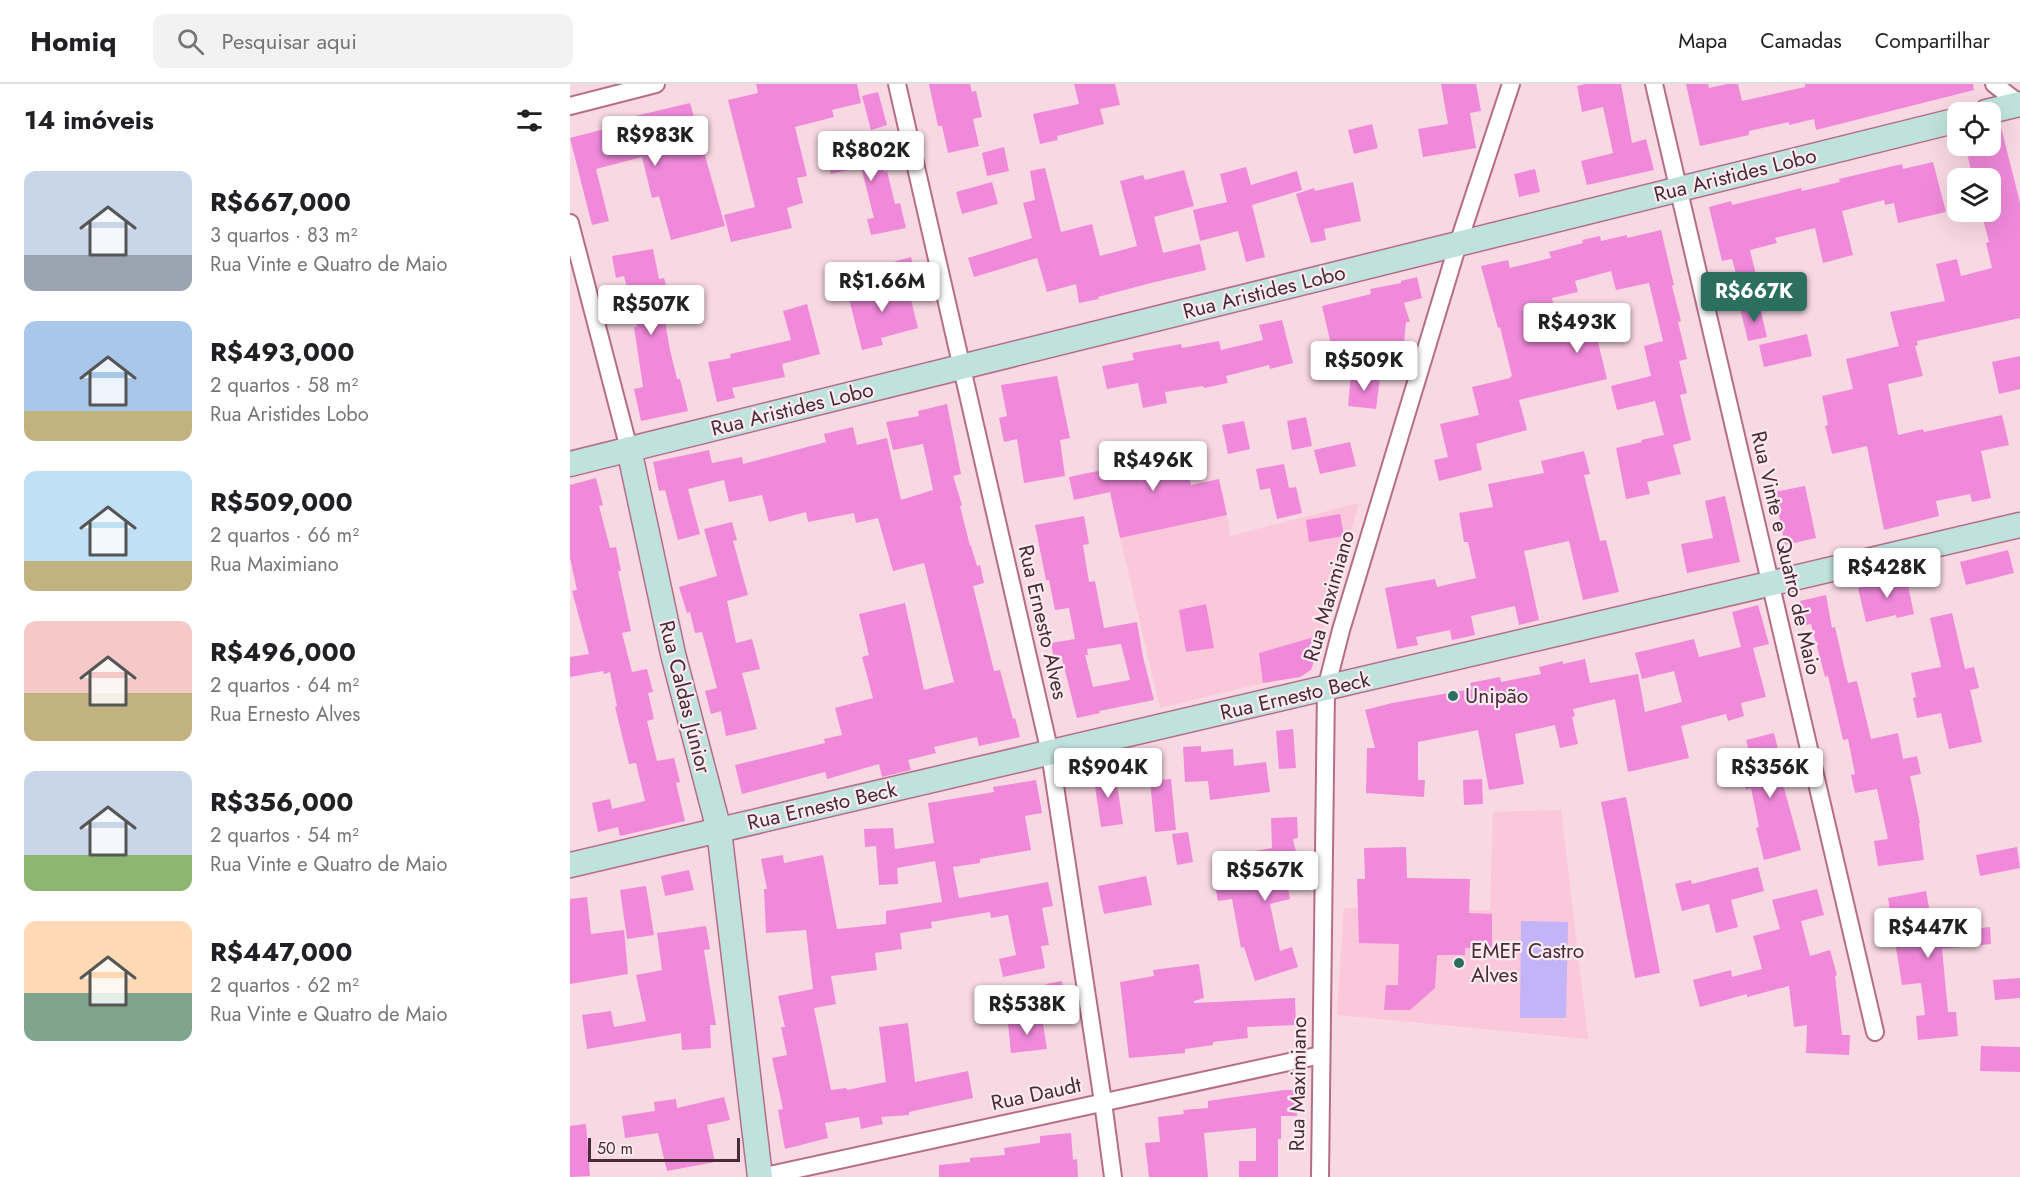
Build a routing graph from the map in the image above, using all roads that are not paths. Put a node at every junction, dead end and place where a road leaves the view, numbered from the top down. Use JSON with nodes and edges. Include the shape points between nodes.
{"nodes":[{"id":1,"x":656,"y":84,"type":"edge"},
{"id":2,"x":897,"y":84,"type":"edge"},
{"id":3,"x":1511,"y":84,"type":"edge"},
{"id":4,"x":1654,"y":84,"type":"edge"},
{"id":5,"x":1994,"y":84,"type":"edge"},
{"id":6,"x":2020,"y":104,"type":"edge"},
{"id":7,"x":570,"y":106,"type":"edge"},
{"id":8,"x":2001,"y":108,"type":"edge"},
{"id":9,"x":1947,"y":123,"type":"edge"},
{"id":10,"x":1678,"y":189,"type":"junction"},
{"id":11,"x":570,"y":223,"type":"edge"},
{"id":12,"x":1458,"y":244,"type":"junction"},
{"id":13,"x":961,"y":368,"type":"junction"},
{"id":14,"x":628,"y":449,"type":"junction"},
{"id":15,"x":570,"y":464,"type":"edge"},
{"id":16,"x":2020,"y":525,"type":"edge"},
{"id":17,"x":1771,"y":584,"type":"junction"},
{"id":18,"x":1326,"y":689,"type":"junction"},
{"id":19,"x":1050,"y":753,"type":"junction"},
{"id":20,"x":719,"y":830,"type":"junction"},
{"id":21,"x":570,"y":865,"type":"edge"},
{"id":22,"x":1875,"y":1032,"type":"dead end"},
{"id":23,"x":1321,"y":1054,"type":"junction"},
{"id":24,"x":1103,"y":1102,"type":"junction"},
{"id":25,"x":760,"y":1177,"type":"edge"},
{"id":26,"x":1113,"y":1177,"type":"edge"},
{"id":27,"x":1320,"y":1177,"type":"edge"}],
"edges":[{"from":1,"to":7,"type":"street"},
{"from":2,"to":13,"type":"street","name":"Rua Ernesto Alves"},
{"from":3,"to":12,"type":"street","name":"Rua Maximiano"},
{"from":4,"to":10,"type":"street","name":"Rua Vinte e Quatro de Maio"},
{"from":5,"to":6,"type":"street"},
{"from":6,"to":8,"type":"street"},
{"from":9,"to":10,"type":"street","name":"Rua Aristides Lobo"},
{"from":10,"to":12,"type":"street","name":"Rua Aristides Lobo"},
{"from":10,"to":17,"type":"street","name":"Rua Vinte e Quatro de Maio"},
{"from":11,"to":14,"type":"street","name":"Rua Caldas Júnior"},
{"from":12,"to":13,"type":"street","name":"Rua Aristides Lobo"},
{"from":12,"to":18,"type":"street","name":"Rua Maximiano"},
{"from":13,"to":14,"type":"street","name":"Rua Aristides Lobo"},
{"from":13,"to":19,"type":"street","name":"Rua Ernesto Alves"},
{"from":14,"to":15,"type":"street","name":"Rua Aristides Lobo"},
{"from":14,"to":20,"type":"street","name":"Rua Caldas Júnior","via":[[673,654]]},
{"from":16,"to":17,"type":"street","name":"Rua Ernesto Beck"},
{"from":17,"to":18,"type":"street","name":"Rua Ernesto Beck"},
{"from":17,"to":22,"type":"street","name":"Rua Vinte e Quatro de Maio"},
{"from":18,"to":19,"type":"street","name":"Rua Ernesto Beck"},
{"from":18,"to":23,"type":"street","name":"Rua Maximiano"},
{"from":19,"to":20,"type":"street","name":"Rua Ernesto Beck"},
{"from":19,"to":24,"type":"street","name":"Rua Ernesto Alves"},
{"from":20,"to":21,"type":"street","name":"Rua Ernesto Beck"},
{"from":20,"to":25,"type":"street","name":"Rua Caldas Júnior"},
{"from":23,"to":24,"type":"street","name":"Rua Daudt"},
{"from":23,"to":27,"type":"street","name":"Rua Maximiano"},
{"from":24,"to":25,"type":"street","name":"Rua Daudt"},
{"from":24,"to":26,"type":"street","name":"Rua Ernesto Alves"}]}
